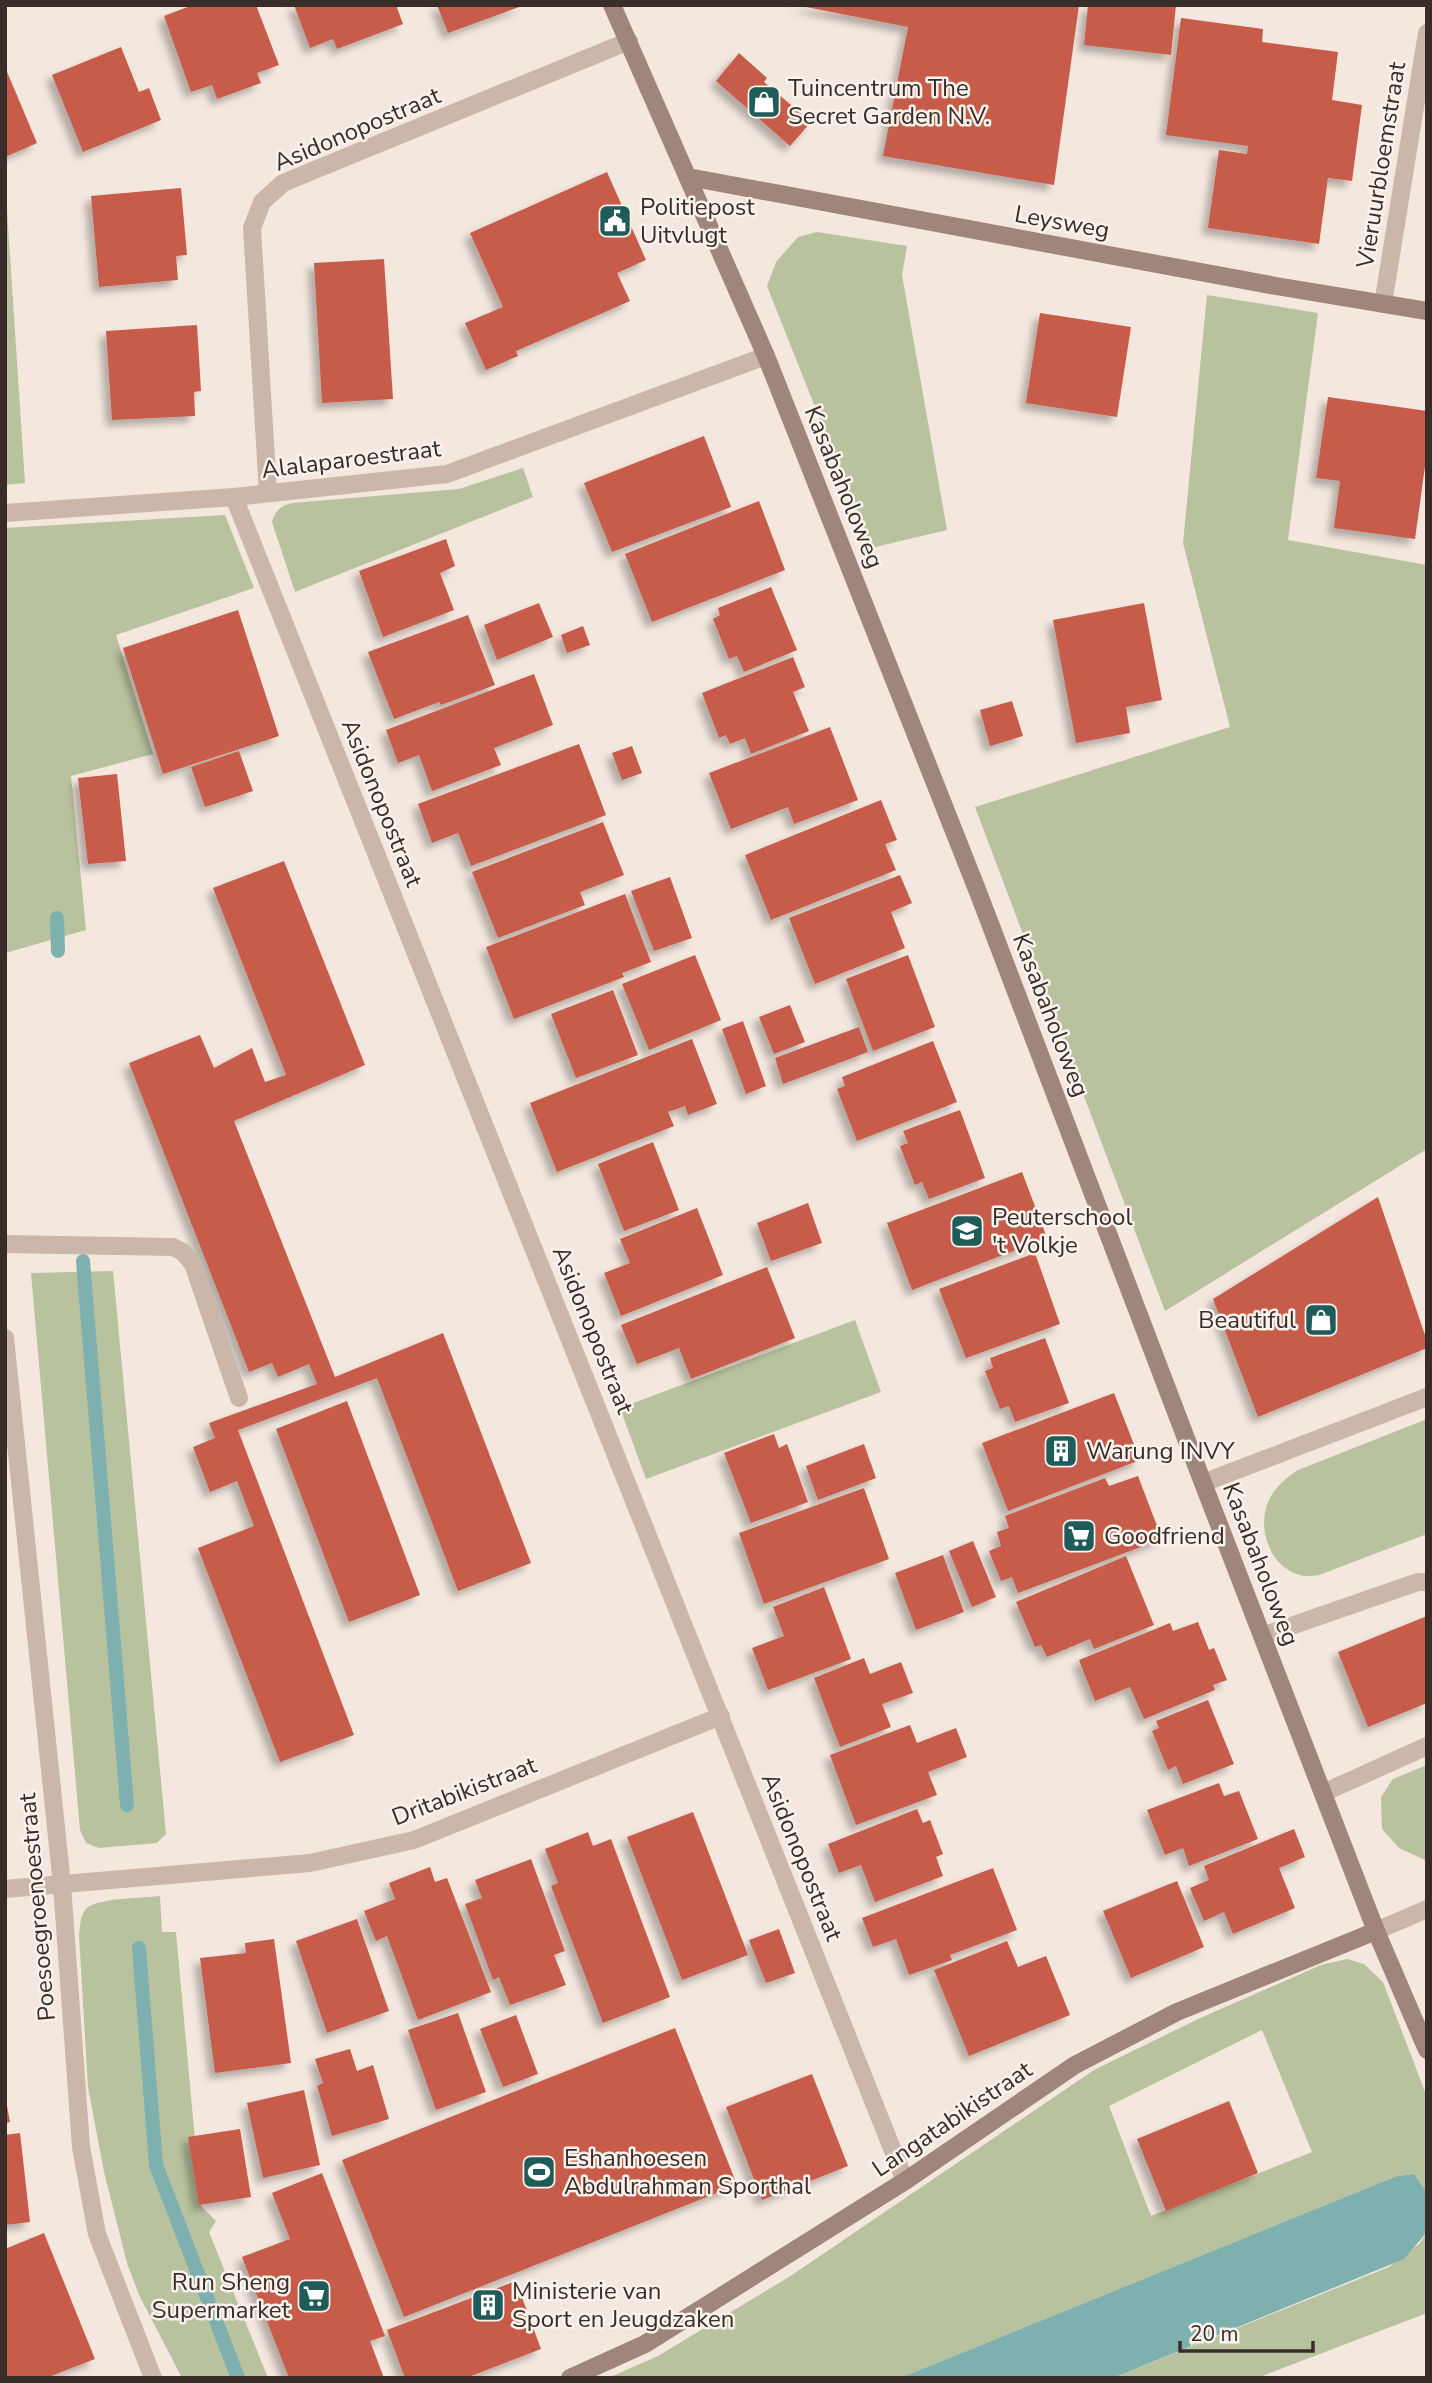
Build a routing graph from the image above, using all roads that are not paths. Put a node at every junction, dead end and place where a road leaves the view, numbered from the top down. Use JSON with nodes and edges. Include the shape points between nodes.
{"nodes":[{"id":1,"x":612,"y":5,"type":"edge"},
{"id":2,"x":1427,"y":33,"type":"edge"},
{"id":3,"x":629,"y":41,"type":"junction"},
{"id":4,"x":688,"y":177,"type":"junction"},
{"id":5,"x":1383,"y":304,"type":"junction"},
{"id":6,"x":1427,"y":311,"type":"edge"},
{"id":7,"x":766,"y":356,"type":"junction"},
{"id":8,"x":268,"y":493,"type":"junction"},
{"id":9,"x":234,"y":497,"type":"junction"},
{"id":10,"x":5,"y":513,"type":"edge"},
{"id":11,"x":5,"y":1244,"type":"edge"},
{"id":12,"x":5,"y":1338,"type":"edge"},
{"id":13,"x":1427,"y":1397,"type":"edge"},
{"id":14,"x":239,"y":1398,"type":"dead end"},
{"id":15,"x":9,"y":1412,"type":"edge"},
{"id":16,"x":1203,"y":1482,"type":"junction"},
{"id":17,"x":1427,"y":1582,"type":"edge"},
{"id":18,"x":1262,"y":1636,"type":"junction"},
{"id":19,"x":720,"y":1716,"type":"junction"},
{"id":20,"x":1427,"y":1746,"type":"edge"},
{"id":21,"x":1323,"y":1793,"type":"junction"},
{"id":22,"x":62,"y":1885,"type":"junction"},
{"id":23,"x":5,"y":1889,"type":"edge"},
{"id":24,"x":1427,"y":1909,"type":"edge"},
{"id":25,"x":1376,"y":1931,"type":"junction"},
{"id":26,"x":1427,"y":2050,"type":"edge"},
{"id":27,"x":905,"y":2181,"type":"junction"},
{"id":28,"x":153,"y":2378,"type":"edge"},
{"id":29,"x":570,"y":2378,"type":"edge"}],
"edges":[{"from":1,"to":3,"type":"street","name":"Kasabaholoweg"},
{"from":2,"to":5,"type":"street","name":"Vieruurbloemstraat"},
{"from":3,"to":4,"type":"street","name":"Kasabaholoweg"},
{"from":3,"to":8,"type":"street","name":"Asidonopostraat","via":[[283,183],[262,202],[252,228]]},
{"from":4,"to":5,"type":"street","name":"Leysweg"},
{"from":4,"to":7,"type":"street","name":"Kasabaholoweg"},
{"from":5,"to":6,"type":"street","name":"Leysweg"},
{"from":7,"to":8,"type":"street","name":"Alalaparoestraat","via":[[447,474]]},
{"from":7,"to":16,"type":"street","name":"Kasabaholoweg","via":[[978,892]]},
{"from":8,"to":9,"type":"street","name":"Alalaparoestraat"},
{"from":9,"to":10,"type":"street","name":"Alalaparoestraat"},
{"from":9,"to":19,"type":"street","name":"Asidonopostraat"},
{"from":11,"to":14,"type":"street","via":[[173,1247],[183,1252],[193,1264]]},
{"from":12,"to":15,"type":"street","name":"Poesoegroenoestraat"},
{"from":13,"to":16,"type":"street"},
{"from":15,"to":22,"type":"street","name":"Poesoegroenoestraat"},
{"from":16,"to":18,"type":"street","name":"Kasabaholoweg"},
{"from":17,"to":18,"type":"street"},
{"from":18,"to":21,"type":"street","name":"Kasabaholoweg"},
{"from":19,"to":22,"type":"street","name":"Dritabikistraat","via":[[414,1840],[310,1863]]},
{"from":19,"to":27,"type":"street","name":"Asidonopostraat"},
{"from":20,"to":21,"type":"street"},
{"from":21,"to":25,"type":"street","name":"Kasabaholoweg"},
{"from":22,"to":23,"type":"street","name":"Dritabikistraat"},
{"from":22,"to":28,"type":"street","name":"Poesoegroenoestraat","via":[[81,2147],[96,2234]]},
{"from":24,"to":25,"type":"street"},
{"from":25,"to":26,"type":"street","name":"Kasabaholoweg"},
{"from":25,"to":27,"type":"street","name":"Langatabikistraat","via":[[1177,2012],[1075,2065]]},
{"from":27,"to":29,"type":"street","name":"Langatabikistraat","via":[[645,2344]]}]}
